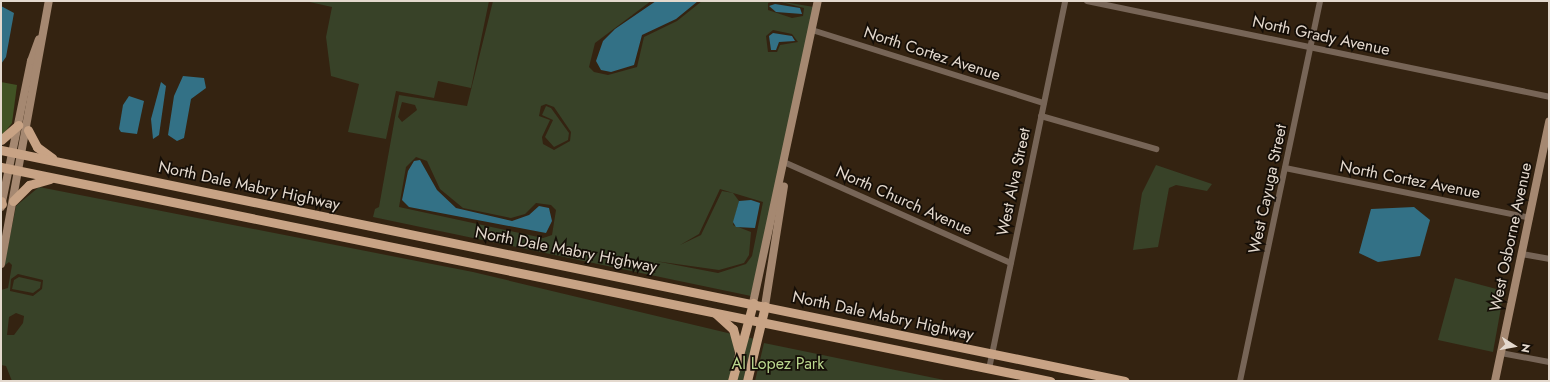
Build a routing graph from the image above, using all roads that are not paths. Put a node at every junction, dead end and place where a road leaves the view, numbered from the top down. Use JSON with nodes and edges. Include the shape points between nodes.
{"nodes":[{"id":1,"x":49,"y":1,"type":"edge"},
{"id":2,"x":818,"y":1,"type":"edge"},
{"id":3,"x":1065,"y":1,"type":"edge"},
{"id":4,"x":1088,"y":1,"type":"edge"},
{"id":5,"x":1320,"y":1,"type":"edge"},
{"id":6,"x":43,"y":29,"type":"junction"},
{"id":7,"x":812,"y":30,"type":"junction"},
{"id":8,"x":1310,"y":47,"type":"junction"},
{"id":9,"x":1549,"y":97,"type":"edge"},
{"id":10,"x":1044,"y":103,"type":"junction"},
{"id":11,"x":1041,"y":116,"type":"junction"},
{"id":12,"x":1549,"y":122,"type":"edge"},
{"id":13,"x":18,"y":125,"type":"junction"},
{"id":14,"x":28,"y":130,"type":"junction"},
{"id":15,"x":1,"y":140,"type":"edge"},
{"id":16,"x":1156,"y":149,"type":"dead end"},
{"id":17,"x":1,"y":150,"type":"edge"},
{"id":18,"x":12,"y":152,"type":"junction"},
{"id":19,"x":23,"y":155,"type":"junction"},
{"id":20,"x":56,"y":161,"type":"junction"},
{"id":21,"x":786,"y":163,"type":"junction"},
{"id":22,"x":5,"y":168,"type":"edge"},
{"id":23,"x":1285,"y":168,"type":"junction"},
{"id":24,"x":20,"y":171,"type":"junction"},
{"id":25,"x":53,"y":178,"type":"junction"},
{"id":26,"x":13,"y":200,"type":"junction"},
{"id":27,"x":1,"y":204,"type":"edge"},
{"id":28,"x":1530,"y":218,"type":"junction"},
{"id":29,"x":386,"y":230,"type":"junction"},
{"id":30,"x":383,"y":244,"type":"junction"},
{"id":31,"x":1522,"y":254,"type":"junction"},
{"id":32,"x":2,"y":259,"type":"edge"},
{"id":33,"x":1549,"y":259,"type":"edge"},
{"id":34,"x":1011,"y":263,"type":"junction"},
{"id":35,"x":754,"y":303,"type":"junction"},
{"id":36,"x":766,"y":306,"type":"junction"},
{"id":37,"x":712,"y":311,"type":"junction"},
{"id":38,"x":750,"y":319,"type":"junction"},
{"id":39,"x":762,"y":321,"type":"junction"},
{"id":40,"x":1501,"y":353,"type":"junction"},
{"id":41,"x":993,"y":354,"type":"junction"},
{"id":42,"x":739,"y":356,"type":"junction"},
{"id":43,"x":1549,"y":362,"type":"edge"},
{"id":44,"x":989,"y":369,"type":"junction"},
{"id":45,"x":732,"y":381,"type":"edge"},
{"id":46,"x":747,"y":381,"type":"edge"},
{"id":47,"x":1050,"y":381,"type":"edge"},
{"id":48,"x":1125,"y":381,"type":"edge"},
{"id":49,"x":1240,"y":381,"type":"edge"},
{"id":50,"x":1496,"y":381,"type":"edge"}],
"edges":[{"from":1,"to":6,"type":"street"},
{"from":2,"to":7,"type":"street"},
{"from":3,"to":10,"type":"street","name":"West Alva Street"},
{"from":4,"to":8,"type":"street","name":"North Grady Avenue"},
{"from":5,"to":8,"type":"street","name":"West Cayuga Street"},
{"from":6,"to":13,"type":"street","via":[[31,61]]},
{"from":6,"to":14,"type":"street"},
{"from":7,"to":10,"type":"street","name":"North Cortez Avenue"},
{"from":7,"to":21,"type":"street"},
{"from":8,"to":9,"type":"street","name":"North Grady Avenue"},
{"from":8,"to":23,"type":"street","name":"West Cayuga Street"},
{"from":10,"to":11,"type":"street","name":"West Alva Street"},
{"from":11,"to":16,"type":"street"},
{"from":11,"to":34,"type":"street","name":"West Alva Street"},
{"from":12,"to":28,"type":"street","name":"West Osborne Avenue"},
{"from":13,"to":15,"type":"main road"},
{"from":13,"to":18,"type":"street"},
{"from":14,"to":19,"type":"street"},
{"from":14,"to":20,"type":"main road","via":[[37,147]]},
{"from":17,"to":18,"type":"main road","name":"North Dale Mabry Highway"},
{"from":18,"to":19,"type":"main road","name":"North Dale Mabry Highway"},
{"from":18,"to":22,"type":"street"},
{"from":19,"to":20,"type":"main road","name":"North Dale Mabry Highway"},
{"from":19,"to":24,"type":"street"},
{"from":20,"to":29,"type":"main road","name":"North Dale Mabry Highway"},
{"from":21,"to":34,"type":"street","name":"North Church Avenue"},
{"from":21,"to":35,"type":"street"},
{"from":21,"to":36,"type":"street"},
{"from":22,"to":24,"type":"main road","name":"North Dale Mabry Highway"},
{"from":22,"to":27,"type":"street"},
{"from":23,"to":28,"type":"street","name":"North Cortez Avenue"},
{"from":23,"to":49,"type":"street","name":"West Cayuga Street"},
{"from":24,"to":25,"type":"main road","name":"North Dale Mabry Highway"},
{"from":24,"to":26,"type":"street"},
{"from":25,"to":26,"type":"main road","via":[[29,185]]},
{"from":25,"to":30,"type":"main road","name":"North Dale Mabry Highway"},
{"from":26,"to":32,"type":"street"},
{"from":28,"to":31,"type":"street","name":"West Osborne Avenue"},
{"from":29,"to":30,"type":"main road"},
{"from":29,"to":35,"type":"main road","name":"North Dale Mabry Highway"},
{"from":30,"to":37,"type":"main road","name":"North Dale Mabry Highway"},
{"from":31,"to":33,"type":"street"},
{"from":31,"to":40,"type":"street","name":"West Osborne Avenue"},
{"from":34,"to":41,"type":"street","name":"West Alva Street"},
{"from":35,"to":36,"type":"main road","name":"North Dale Mabry Highway"},
{"from":35,"to":38,"type":"main road"},
{"from":36,"to":39,"type":"main road"},
{"from":36,"to":41,"type":"main road","name":"North Dale Mabry Highway"},
{"from":37,"to":38,"type":"main road","name":"North Dale Mabry Highway"},
{"from":37,"to":42,"type":"main road","via":[[734,329]]},
{"from":38,"to":39,"type":"main road","name":"North Dale Mabry Highway"},
{"from":38,"to":42,"type":"main road"},
{"from":39,"to":44,"type":"main road","name":"North Dale Mabry Highway"},
{"from":39,"to":46,"type":"main road"},
{"from":40,"to":43,"type":"street"},
{"from":40,"to":50,"type":"street","name":"West Osborne Avenue"},
{"from":41,"to":44,"type":"street","name":"West Alva Street"},
{"from":41,"to":48,"type":"main road","name":"North Dale Mabry Highway"},
{"from":42,"to":45,"type":"main road"},
{"from":44,"to":47,"type":"main road","name":"North Dale Mabry Highway"}]}
